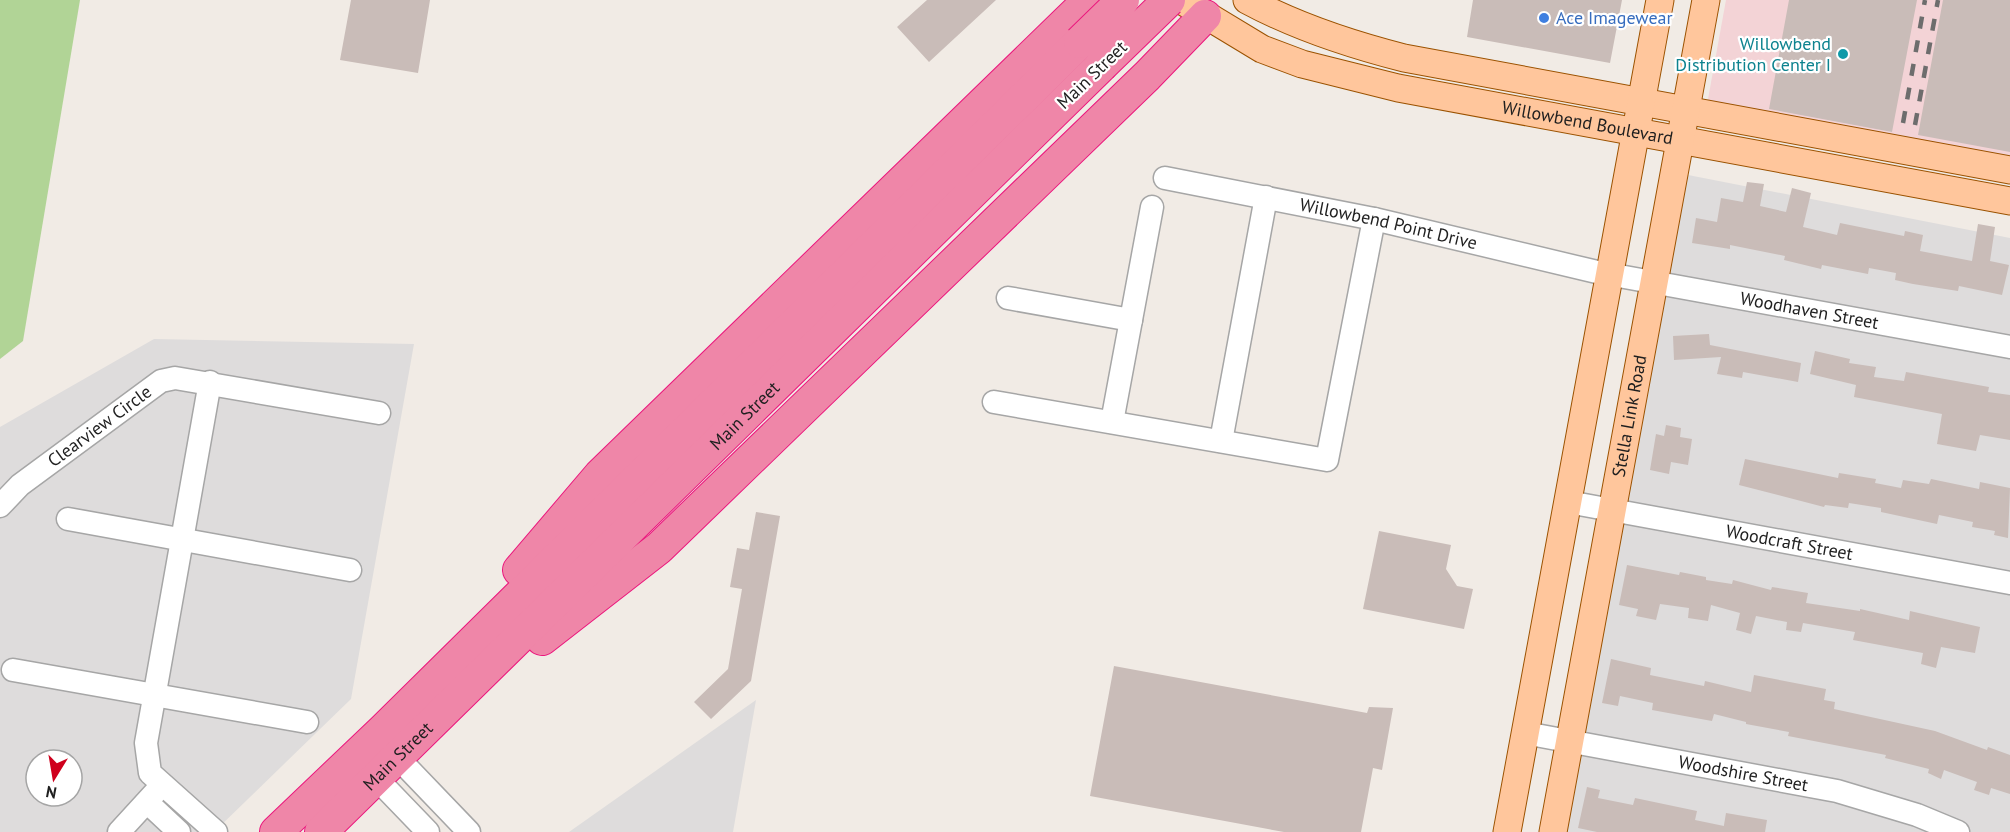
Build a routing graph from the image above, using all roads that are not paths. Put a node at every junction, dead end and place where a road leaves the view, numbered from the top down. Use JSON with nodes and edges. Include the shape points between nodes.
{"nodes":[{"id":1,"x":1123,"y":0,"type":"edge"},
{"id":2,"x":1169,"y":0,"type":"edge"},
{"id":3,"x":1247,"y":0,"type":"edge"},
{"id":4,"x":1660,"y":0,"type":"edge"},
{"id":5,"x":1707,"y":0,"type":"edge"},
{"id":6,"x":1202,"y":5,"type":"edge"},
{"id":7,"x":1081,"y":19,"type":"edge"},
{"id":8,"x":1404,"y":58,"type":"junction"},
{"id":9,"x":1147,"y":76,"type":"junction"},
{"id":10,"x":1398,"y":88,"type":"junction"},
{"id":11,"x":1642,"y":100,"type":"junction"},
{"id":12,"x":1686,"y":108,"type":"junction"},
{"id":13,"x":1636,"y":133,"type":"junction"},
{"id":14,"x":1681,"y":141,"type":"junction"},
{"id":15,"x":2010,"y":170,"type":"edge"},
{"id":16,"x":1165,"y":178,"type":"dead end"},
{"id":17,"x":1266,"y":197,"type":"junction"},
{"id":18,"x":2010,"y":201,"type":"edge"},
{"id":19,"x":1152,"y":207,"type":"dead end"},
{"id":20,"x":1374,"y":219,"type":"junction"},
{"id":21,"x":1610,"y":275,"type":"junction"},
{"id":22,"x":1654,"y":283,"type":"junction"},
{"id":23,"x":1008,"y":298,"type":"dead end"},
{"id":24,"x":1131,"y":320,"type":"junction"},
{"id":25,"x":2010,"y":347,"type":"edge"},
{"id":26,"x":210,"y":382,"type":"junction"},
{"id":27,"x":994,"y":402,"type":"dead end"},
{"id":28,"x":380,"y":412,"type":"dead end"},
{"id":29,"x":1112,"y":422,"type":"junction"},
{"id":30,"x":1221,"y":441,"type":"junction"},
{"id":31,"x":1568,"y":502,"type":"junction"},
{"id":32,"x":0,"y":506,"type":"edge"},
{"id":33,"x":1612,"y":511,"type":"junction"},
{"id":34,"x":69,"y":519,"type":"dead end"},
{"id":35,"x":182,"y":539,"type":"junction"},
{"id":36,"x":350,"y":570,"type":"dead end"},
{"id":37,"x":2010,"y":583,"type":"edge"},
{"id":38,"x":13,"y":670,"type":"dead end"},
{"id":39,"x":155,"y":694,"type":"junction"},
{"id":40,"x":308,"y":722,"type":"dead end"},
{"id":41,"x":427,"y":728,"type":"junction"},
{"id":42,"x":1525,"y":733,"type":"junction"},
{"id":43,"x":1570,"y":741,"type":"junction"},
{"id":44,"x":387,"y":768,"type":"junction"},
{"id":45,"x":162,"y":785,"type":"junction"},
{"id":46,"x":148,"y":803,"type":"junction"},
{"id":47,"x":186,"y":826,"type":"edge"},
{"id":48,"x":119,"y":832,"type":"edge"},
{"id":49,"x":216,"y":832,"type":"edge"},
{"id":50,"x":276,"y":832,"type":"edge"},
{"id":51,"x":321,"y":832,"type":"edge"},
{"id":52,"x":428,"y":832,"type":"edge"},
{"id":53,"x":469,"y":832,"type":"edge"},
{"id":54,"x":1507,"y":832,"type":"edge"},
{"id":55,"x":1553,"y":832,"type":"edge"},
{"id":56,"x":1958,"y":832,"type":"edge"}],
"edges":[{"from":1,"to":7,"type":"highway","name":"Main Street","bridge":true},
{"from":2,"to":41,"type":"highway","name":"Main Street","bridge":true},
{"from":3,"to":8,"type":"main road","name":"Willowbend Boulevard","via":[[1277,17],[1357,46]]},
{"from":4,"to":11,"type":"main road"},
{"from":5,"to":12,"type":"main road","name":"Stella Link Road"},
{"from":6,"to":9,"type":"highway"},
{"from":6,"to":10,"type":"main road","name":"Willowbend Boulevard","via":[[1262,49],[1292,61]]},
{"from":7,"to":9,"type":"highway","via":[[1100,15],[1144,40],[1150,55]]},
{"from":7,"to":50,"type":"highway","name":"Main Street","via":[[383,730]]},
{"from":8,"to":10,"type":"main road"},
{"from":8,"to":11,"type":"main road","name":"Willowbend Boulevard"},
{"from":9,"to":41,"type":"highway","via":[[659,548]]},
{"from":10,"to":13,"type":"main road","name":"Willowbend Boulevard"},
{"from":11,"to":12,"type":"main road","name":"Willowbend Boulevard"},
{"from":11,"to":13,"type":"main road"},
{"from":12,"to":14,"type":"main road","name":"Stella Link Road"},
{"from":12,"to":15,"type":"main road","name":"Willowbend Boulevard"},
{"from":13,"to":14,"type":"main road","name":"Willowbend Boulevard"},
{"from":13,"to":21,"type":"main road"},
{"from":14,"to":18,"type":"main road","name":"Willowbend Boulevard"},
{"from":14,"to":22,"type":"main road","name":"Stella Link Road"},
{"from":16,"to":17,"type":"street","name":"Willowbend Point Drive"},
{"from":17,"to":20,"type":"street","name":"Willowbend Point Drive"},
{"from":17,"to":30,"type":"street"},
{"from":19,"to":24,"type":"street"},
{"from":20,"to":21,"type":"street","name":"Willowbend Point Drive"},
{"from":20,"to":30,"type":"street","via":[[1327,460]]},
{"from":21,"to":22,"type":"street","name":"Woodhaven Street"},
{"from":21,"to":31,"type":"main road"},
{"from":22,"to":25,"type":"street","name":"Woodhaven Street"},
{"from":22,"to":33,"type":"main road","name":"Stella Link Road"},
{"from":23,"to":24,"type":"street"},
{"from":24,"to":29,"type":"street"},
{"from":26,"to":28,"type":"street","name":"Clearview Circle"},
{"from":26,"to":32,"type":"street","name":"Clearview Circle","via":[[175,378],[161,381],[20,485]]},
{"from":26,"to":35,"type":"street"},
{"from":27,"to":29,"type":"street"},
{"from":29,"to":30,"type":"street"},
{"from":31,"to":33,"type":"street","name":"Woodcraft Street"},
{"from":31,"to":42,"type":"main road"},
{"from":33,"to":37,"type":"street","name":"Woodcraft Street"},
{"from":33,"to":43,"type":"main road","name":"Stella Link Road"},
{"from":34,"to":35,"type":"street"},
{"from":35,"to":36,"type":"street"},
{"from":35,"to":39,"type":"street"},
{"from":38,"to":39,"type":"street"},
{"from":39,"to":40,"type":"street"},
{"from":39,"to":45,"type":"street","via":[[146,743],[147,767]]},
{"from":41,"to":44,"type":"highway","name":"Main Street"},
{"from":42,"to":43,"type":"street","name":"Woodshire Street"},
{"from":42,"to":54,"type":"main road"},
{"from":43,"to":55,"type":"main road","name":"Stella Link Road"},
{"from":43,"to":56,"type":"street","name":"Woodshire Street","via":[[1837,791]]},
{"from":44,"to":51,"type":"highway","name":"Main Street"},
{"from":44,"to":52,"type":"street"},
{"from":44,"to":53,"type":"street"},
{"from":45,"to":46,"type":"street"},
{"from":45,"to":47,"type":"street"},
{"from":46,"to":47,"type":"street"},
{"from":46,"to":48,"type":"street"},
{"from":47,"to":49,"type":"street"}]}
